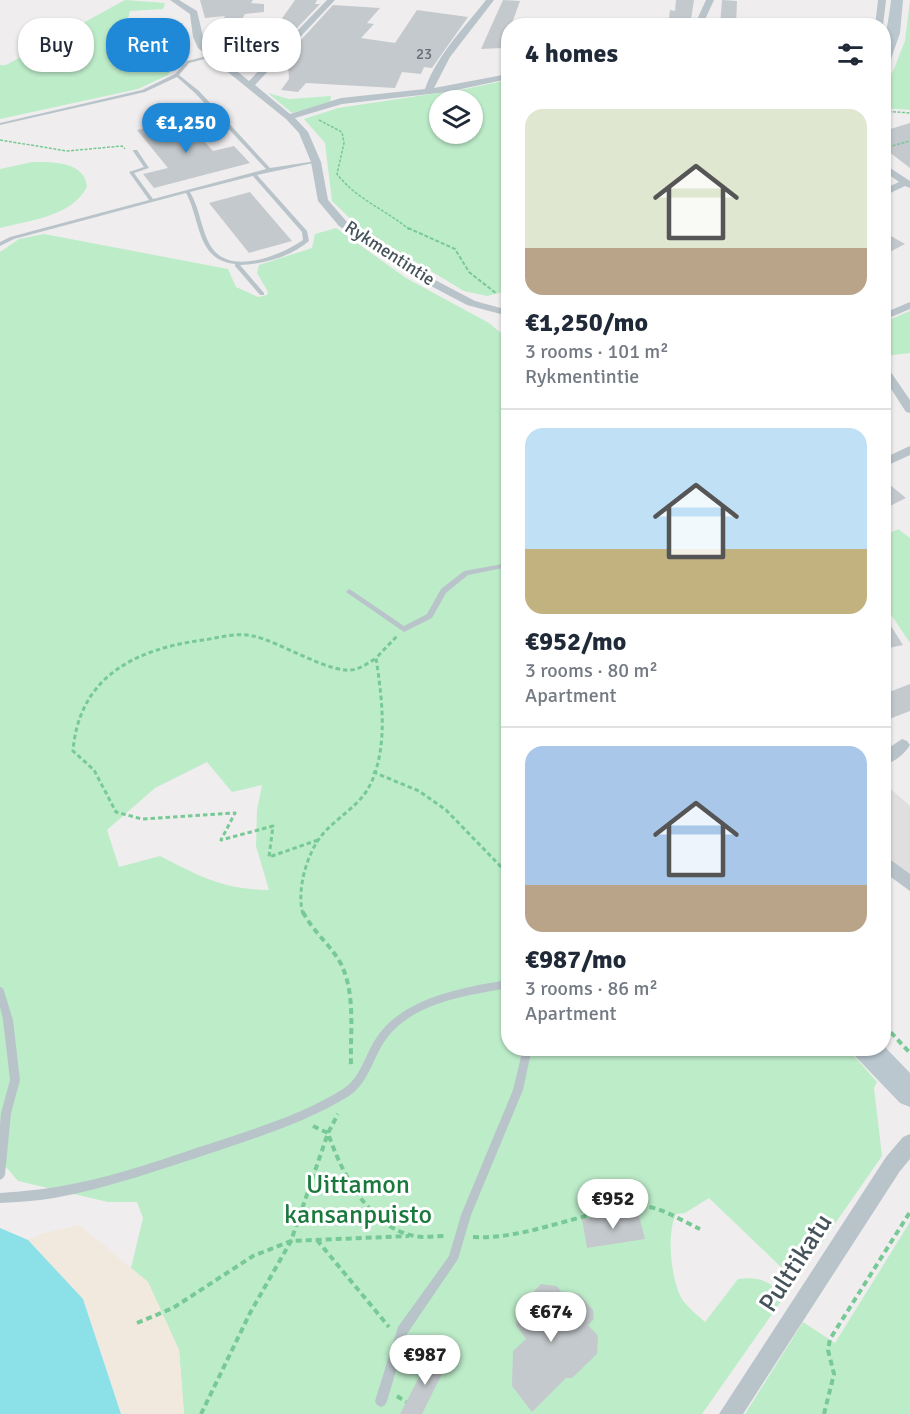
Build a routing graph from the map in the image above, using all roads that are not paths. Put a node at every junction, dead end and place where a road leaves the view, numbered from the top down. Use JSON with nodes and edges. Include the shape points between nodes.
{"nodes":[{"id":1,"x":174,"y":0,"type":"edge"},
{"id":2,"x":331,"y":0,"type":"edge"},
{"id":3,"x":490,"y":0,"type":"edge"},
{"id":4,"x":710,"y":0,"type":"edge"},
{"id":5,"x":882,"y":0,"type":"edge"},
{"id":6,"x":897,"y":0,"type":"edge"},
{"id":7,"x":702,"y":18,"type":"edge"},
{"id":8,"x":880,"y":18,"type":"edge"},
{"id":9,"x":891,"y":42,"type":"edge"},
{"id":10,"x":202,"y":46,"type":"edge"},
{"id":11,"x":202,"y":58,"type":"edge"},
{"id":12,"x":231,"y":72,"type":"edge"},
{"id":13,"x":177,"y":75,"type":"junction"},
{"id":14,"x":501,"y":78,"type":"edge"},
{"id":15,"x":249,"y":86,"type":"junction"},
{"id":16,"x":429,"y":90,"type":"edge"},
{"id":17,"x":435,"y":90,"type":"edge"},
{"id":18,"x":429,"y":91,"type":"edge"},
{"id":19,"x":289,"y":117,"type":"junction"},
{"id":20,"x":0,"y":124,"type":"edge"},
{"id":21,"x":135,"y":151,"type":"road end"},
{"id":22,"x":316,"y":162,"type":"junction"},
{"id":23,"x":268,"y":170,"type":"junction"},
{"id":24,"x":891,"y":172,"type":"edge"},
{"id":25,"x":254,"y":174,"type":"junction"},
{"id":26,"x":908,"y":184,"type":"edge"},
{"id":27,"x":891,"y":190,"type":"edge"},
{"id":28,"x":187,"y":191,"type":"junction"},
{"id":29,"x":152,"y":201,"type":"junction"},
{"id":30,"x":0,"y":244,"type":"edge"},
{"id":31,"x":237,"y":265,"type":"junction"},
{"id":32,"x":261,"y":294,"type":"dead end"},
{"id":33,"x":910,"y":305,"type":"edge"},
{"id":34,"x":501,"y":311,"type":"edge"},
{"id":35,"x":891,"y":314,"type":"edge"},
{"id":36,"x":891,"y":380,"type":"edge"},
{"id":37,"x":910,"y":409,"type":"edge"},
{"id":38,"x":910,"y":450,"type":"edge"},
{"id":39,"x":891,"y":460,"type":"edge"},
{"id":40,"x":501,"y":566,"type":"edge"},
{"id":41,"x":349,"y":592,"type":"dead end"},
{"id":42,"x":902,"y":745,"type":"dead end"},
{"id":43,"x":891,"y":754,"type":"edge"},
{"id":44,"x":891,"y":868,"type":"edge"},
{"id":45,"x":910,"y":884,"type":"edge"},
{"id":46,"x":501,"y":985,"type":"edge"},
{"id":47,"x":0,"y":991,"type":"edge"},
{"id":48,"x":526,"y":1056,"type":"edge"},
{"id":49,"x":874,"y":1056,"type":"edge"},
{"id":50,"x":910,"y":1093,"type":"edge"},
{"id":51,"x":909,"y":1147,"type":"edge"},
{"id":52,"x":0,"y":1175,"type":"edge"},
{"id":53,"x":0,"y":1198,"type":"edge"},
{"id":54,"x":381,"y":1401,"type":"dead end"},
{"id":55,"x":730,"y":1414,"type":"edge"}],
"edges":[{"from":1,"to":10,"type":"street","name":"Rykmentintie","via":[[194,13]]},
{"from":2,"to":15,"type":"street"},
{"from":3,"to":16,"type":"street"},
{"from":4,"to":7,"type":"street"},
{"from":5,"to":8,"type":"street"},
{"from":6,"to":9,"type":"street"},
{"from":11,"to":13,"type":"lane","via":[[188,62]]},
{"from":12,"to":15,"type":"street","name":"Rykmentintie"},
{"from":13,"to":20,"type":"lane","via":[[142,91]]},
{"from":13,"to":23,"type":"lane"},
{"from":14,"to":17,"type":"street"},
{"from":15,"to":19,"type":"street","name":"Rykmentintie"},
{"from":18,"to":19,"type":"street","via":[[341,101]]},
{"from":19,"to":22,"type":"street","name":"Rykmentintie","via":[[303,132]]},
{"from":21,"to":29,"type":"lane","via":[[147,168],[131,172]]},
{"from":22,"to":23,"type":"lane"},
{"from":22,"to":34,"type":"street","name":"Rykmentintie","via":[[323,201],[343,224],[433,283],[471,303]]},
{"from":23,"to":25,"type":"lane"},
{"from":24,"to":26,"type":"street"},
{"from":25,"to":28,"type":"lane"},
{"from":25,"to":31,"type":"lane","via":[[305,232],[306,241],[296,250]]},
{"from":26,"to":27,"type":"street"},
{"from":28,"to":29,"type":"lane"},
{"from":28,"to":31,"type":"lane","via":[[195,203],[209,249],[222,261]]},
{"from":29,"to":30,"type":"lane"},
{"from":31,"to":32,"type":"lane"},
{"from":33,"to":35,"type":"street"},
{"from":36,"to":37,"type":"street"},
{"from":38,"to":39,"type":"street"},
{"from":40,"to":41,"type":"lane","via":[[466,573],[443,591],[430,616],[404,629]]},
{"from":42,"to":43,"type":"street"},
{"from":44,"to":45,"type":"street"},
{"from":46,"to":53,"type":"lane","via":[[432,1001],[405,1017],[381,1038],[352,1089],[299,1119],[85,1187],[36,1197]]},
{"from":47,"to":52,"type":"lane","via":[[8,1020],[15,1080],[6,1113]]},
{"from":48,"to":54,"type":"lane","via":[[518,1090],[453,1259],[402,1331]]},
{"from":49,"to":50,"type":"street"},
{"from":51,"to":55,"type":"street","name":"Pulttikatu"}]}
